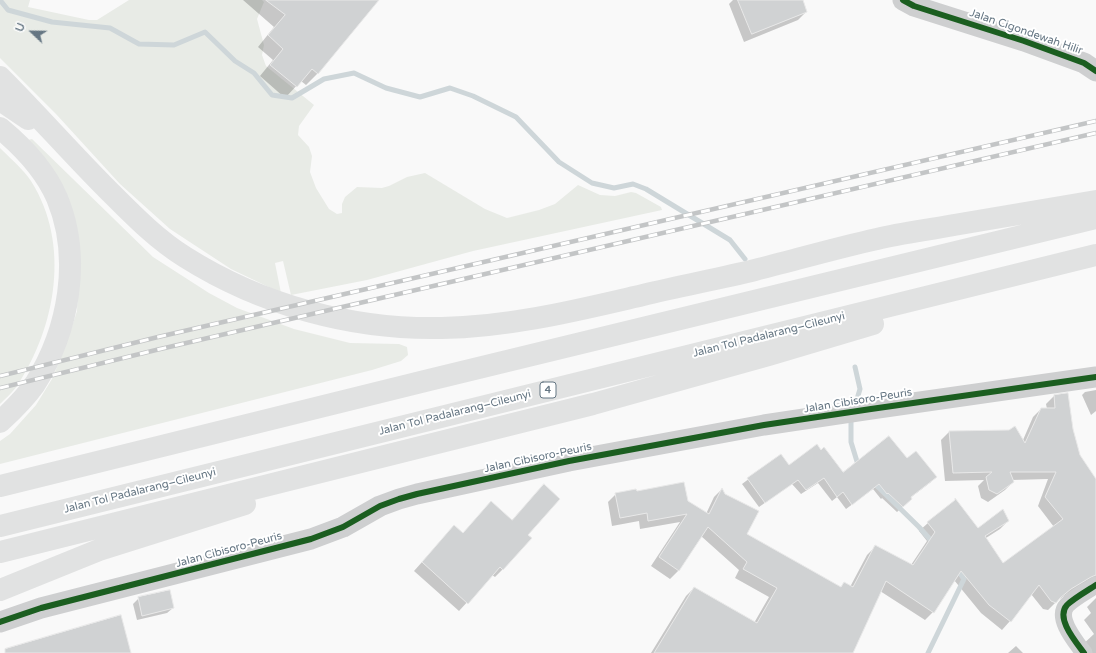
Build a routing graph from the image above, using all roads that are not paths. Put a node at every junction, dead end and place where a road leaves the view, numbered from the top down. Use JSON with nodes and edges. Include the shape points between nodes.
{"nodes":[{"id":1,"x":903,"y":0,"type":"edge"},
{"id":2,"x":1096,"y":71,"type":"edge"},
{"id":3,"x":0,"y":77,"type":"edge"},
{"id":4,"x":0,"y":100,"type":"edge"},
{"id":5,"x":0,"y":128,"type":"edge"},
{"id":6,"x":88,"y":170,"type":"junction"},
{"id":7,"x":1096,"y":200,"type":"edge"},
{"id":8,"x":1096,"y":218,"type":"edge"},
{"id":9,"x":1096,"y":255,"type":"edge"},
{"id":10,"x":1021,"y":273,"type":"junction"},
{"id":11,"x":1096,"y":377,"type":"edge"},
{"id":12,"x":0,"y":422,"type":"edge"},
{"id":13,"x":462,"y":437,"type":"junction"},
{"id":14,"x":0,"y":486,"type":"edge"},
{"id":15,"x":0,"y":526,"type":"edge"},
{"id":16,"x":0,"y":552,"type":"edge"},
{"id":17,"x":1096,"y":585,"type":"edge"},
{"id":18,"x":0,"y":590,"type":"edge"},
{"id":19,"x":0,"y":622,"type":"edge"},
{"id":20,"x":1084,"y":653,"type":"edge"}],
"edges":[{"from":1,"to":2,"type":"street","name":"Jalan Cigondewah Hilir","via":[[914,6],[1078,60]]},
{"from":3,"to":6,"type":"highway"},
{"from":4,"to":6,"type":"highway","via":[[34,124]]},
{"from":5,"to":12,"type":"highway","via":[[30,156],[57,198],[65,222],[70,252],[70,277],[67,303],[48,360],[34,385]]},
{"from":6,"to":7,"type":"highway","via":[[165,243],[233,284],[285,304],[335,317],[386,325],[434,328],[539,317],[753,270],[879,238]]},
{"from":8,"to":14,"type":"highway"},
{"from":9,"to":10,"type":"highway","name":"Jalan Tol Padalarang–Cileunyi","number":"4"},
{"from":10,"to":13,"type":"highway","via":[[899,316],[777,353]]},
{"from":10,"to":15,"type":"highway","name":"Jalan Tol Padalarang–Cileunyi","number":"4"},
{"from":11,"to":19,"type":"street","name":"Jalan Cibisoro-Peuris","via":[[764,425],[569,461],[417,494],[380,506],[343,527],[311,539],[41,608]]},
{"from":13,"to":16,"type":"highway"},
{"from":13,"to":18,"type":"highway","via":[[99,550]]},
{"from":17,"to":20,"type":"street","via":[[1066,606],[1063,614],[1066,628]]}]}
